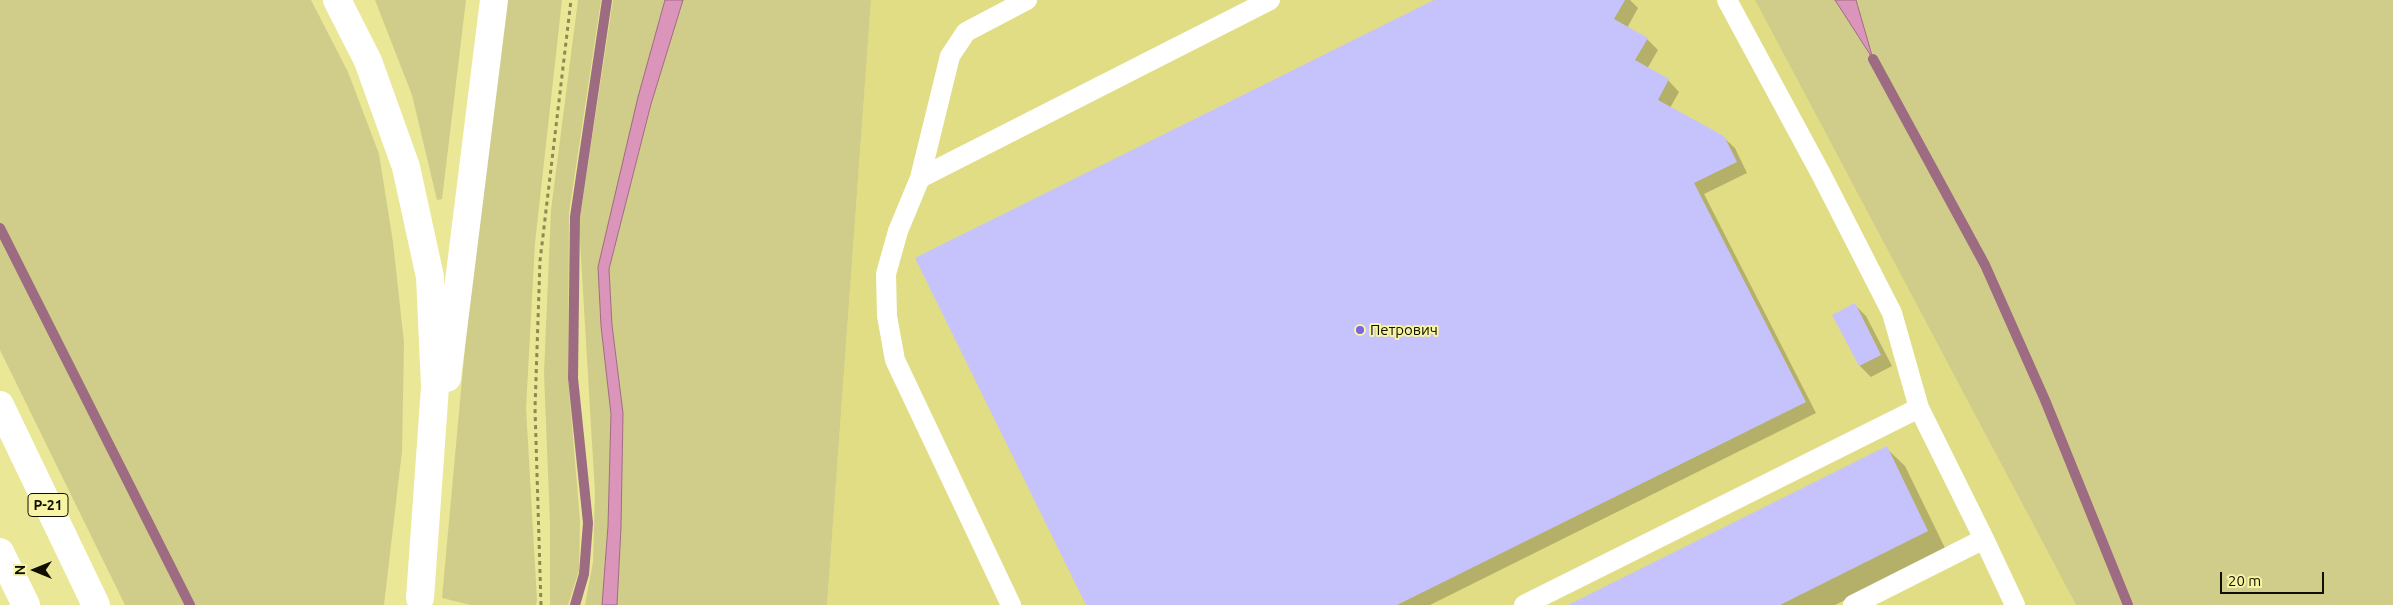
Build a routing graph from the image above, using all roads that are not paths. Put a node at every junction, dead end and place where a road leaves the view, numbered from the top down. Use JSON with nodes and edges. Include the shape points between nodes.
{"nodes":[{"id":1,"x":337,"y":0,"type":"edge"},
{"id":2,"x":494,"y":0,"type":"edge"},
{"id":3,"x":1026,"y":0,"type":"edge"},
{"id":4,"x":1270,"y":0,"type":"edge"},
{"id":5,"x":1727,"y":0,"type":"edge"},
{"id":6,"x":920,"y":178,"type":"junction"},
{"id":7,"x":0,"y":404,"type":"edge"},
{"id":8,"x":1919,"y":408,"type":"junction"},
{"id":9,"x":1984,"y":539,"type":"junction"},
{"id":10,"x":0,"y":552,"type":"edge"},
{"id":11,"x":420,"y":602,"type":"edge"},
{"id":12,"x":26,"y":605,"type":"edge"},
{"id":13,"x":96,"y":605,"type":"edge"},
{"id":14,"x":1011,"y":605,"type":"edge"},
{"id":15,"x":1524,"y":605,"type":"edge"},
{"id":16,"x":1853,"y":605,"type":"edge"},
{"id":17,"x":2014,"y":605,"type":"edge"}],
"edges":[{"from":1,"to":11,"type":"main road","via":[[368,61],[406,167],[430,277],[435,387]]},
{"from":2,"to":11,"type":"main road"},
{"from":3,"to":6,"type":"lane","via":[[966,32],[950,56]]},
{"from":4,"to":6,"type":"lane"},
{"from":5,"to":8,"type":"lane","via":[[1892,313]]},
{"from":6,"to":14,"type":"lane","via":[[898,231],[886,274],[887,316],[895,360]]},
{"from":7,"to":13,"type":"main road","number":"Р-21"},
{"from":8,"to":9,"type":"lane"},
{"from":8,"to":15,"type":"lane"},
{"from":9,"to":16,"type":"lane"},
{"from":9,"to":17,"type":"lane"},
{"from":10,"to":12,"type":"main road"}]}
